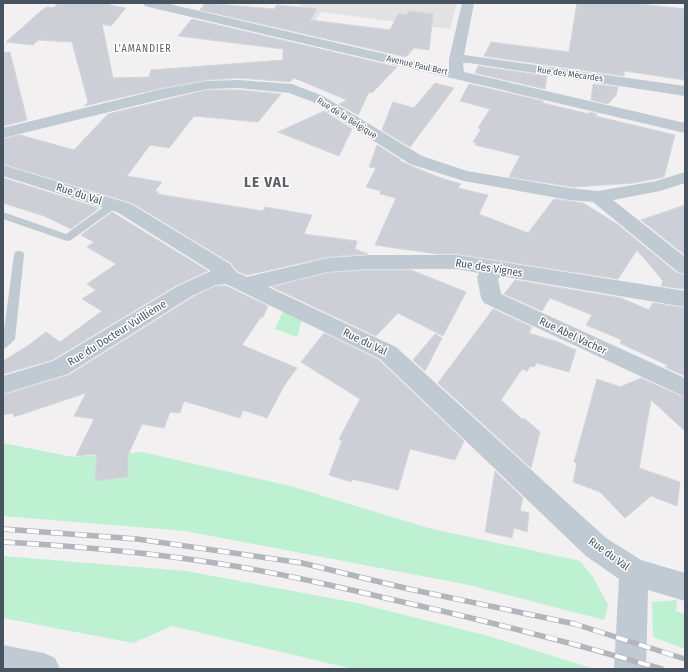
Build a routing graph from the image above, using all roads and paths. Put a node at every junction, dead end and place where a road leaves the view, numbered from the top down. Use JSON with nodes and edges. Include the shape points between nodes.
{"nodes":[{"id":1,"x":149,"y":3,"type":"edge"},
{"id":2,"x":468,"y":3,"type":"edge"},
{"id":3,"x":456,"y":59,"type":"junction"},
{"id":4,"x":458,"y":74,"type":"junction"},
{"id":5,"x":685,"y":91,"type":"edge"},
{"id":6,"x":685,"y":128,"type":"edge"},
{"id":7,"x":3,"y":132,"type":"edge"},
{"id":8,"x":3,"y":170,"type":"edge"},
{"id":9,"x":685,"y":177,"type":"edge"},
{"id":10,"x":598,"y":196,"type":"junction"},
{"id":11,"x":113,"y":205,"type":"junction"},
{"id":12,"x":3,"y":215,"type":"edge"},
{"id":13,"x":19,"y":255,"type":"dead end"},
{"id":14,"x":685,"y":267,"type":"edge"},
{"id":15,"x":496,"y":270,"type":"junction"},
{"id":16,"x":237,"y":281,"type":"junction"},
{"id":17,"x":685,"y":299,"type":"edge"},
{"id":18,"x":3,"y":344,"type":"edge"},
{"id":19,"x":3,"y":385,"type":"edge"},
{"id":20,"x":685,"y":388,"type":"edge"},
{"id":21,"x":634,"y":572,"type":"junction"},
{"id":22,"x":685,"y":587,"type":"edge"},
{"id":23,"x":3,"y":661,"type":"edge"},
{"id":24,"x":44,"y":669,"type":"edge"},
{"id":25,"x":630,"y":669,"type":"edge"}],
"edges":[{"from":1,"to":4,"type":"street","name":"Avenue Paul Bert"},
{"from":2,"to":3,"type":"street"},
{"from":3,"to":4,"type":"street"},
{"from":3,"to":5,"type":"street","name":"Rue des Mécardes"},
{"from":4,"to":6,"type":"street","name":"Avenue Paul Bert"},
{"from":7,"to":10,"type":"street","name":"Rue de la Belgique","via":[[162,94],[207,86],[266,86],[292,89],[318,99],[416,160],[464,176],[569,194]]},
{"from":8,"to":11,"type":"street","name":"Rue du Val"},
{"from":9,"to":10,"type":"street","name":"Rue de la Belgique","via":[[660,186]]},
{"from":10,"to":14,"type":"street"},
{"from":11,"to":12,"type":"lane","via":[[67,238]]},
{"from":11,"to":16,"type":"street","name":"Rue du Val","via":[[124,208],[223,269]]},
{"from":13,"to":18,"type":"lane","via":[[9,339]]},
{"from":15,"to":16,"type":"street","name":"Rue des Vignes","via":[[457,262],[369,262],[328,265]]},
{"from":15,"to":17,"type":"street","name":"Rue des Vignes"},
{"from":15,"to":20,"type":"street","name":"Rue Abel Vacher","via":[[487,277],[491,298]]},
{"from":16,"to":19,"type":"street","name":"Rue du Docteur Vuillième","via":[[212,278],[185,291],[60,368]]},
{"from":16,"to":21,"type":"street","name":"Rue du Val","via":[[388,353],[596,547]]},
{"from":21,"to":22,"type":"street"},
{"from":21,"to":25,"type":"street","name":"Rue du Val"},
{"from":23,"to":24,"type":"street"}]}
